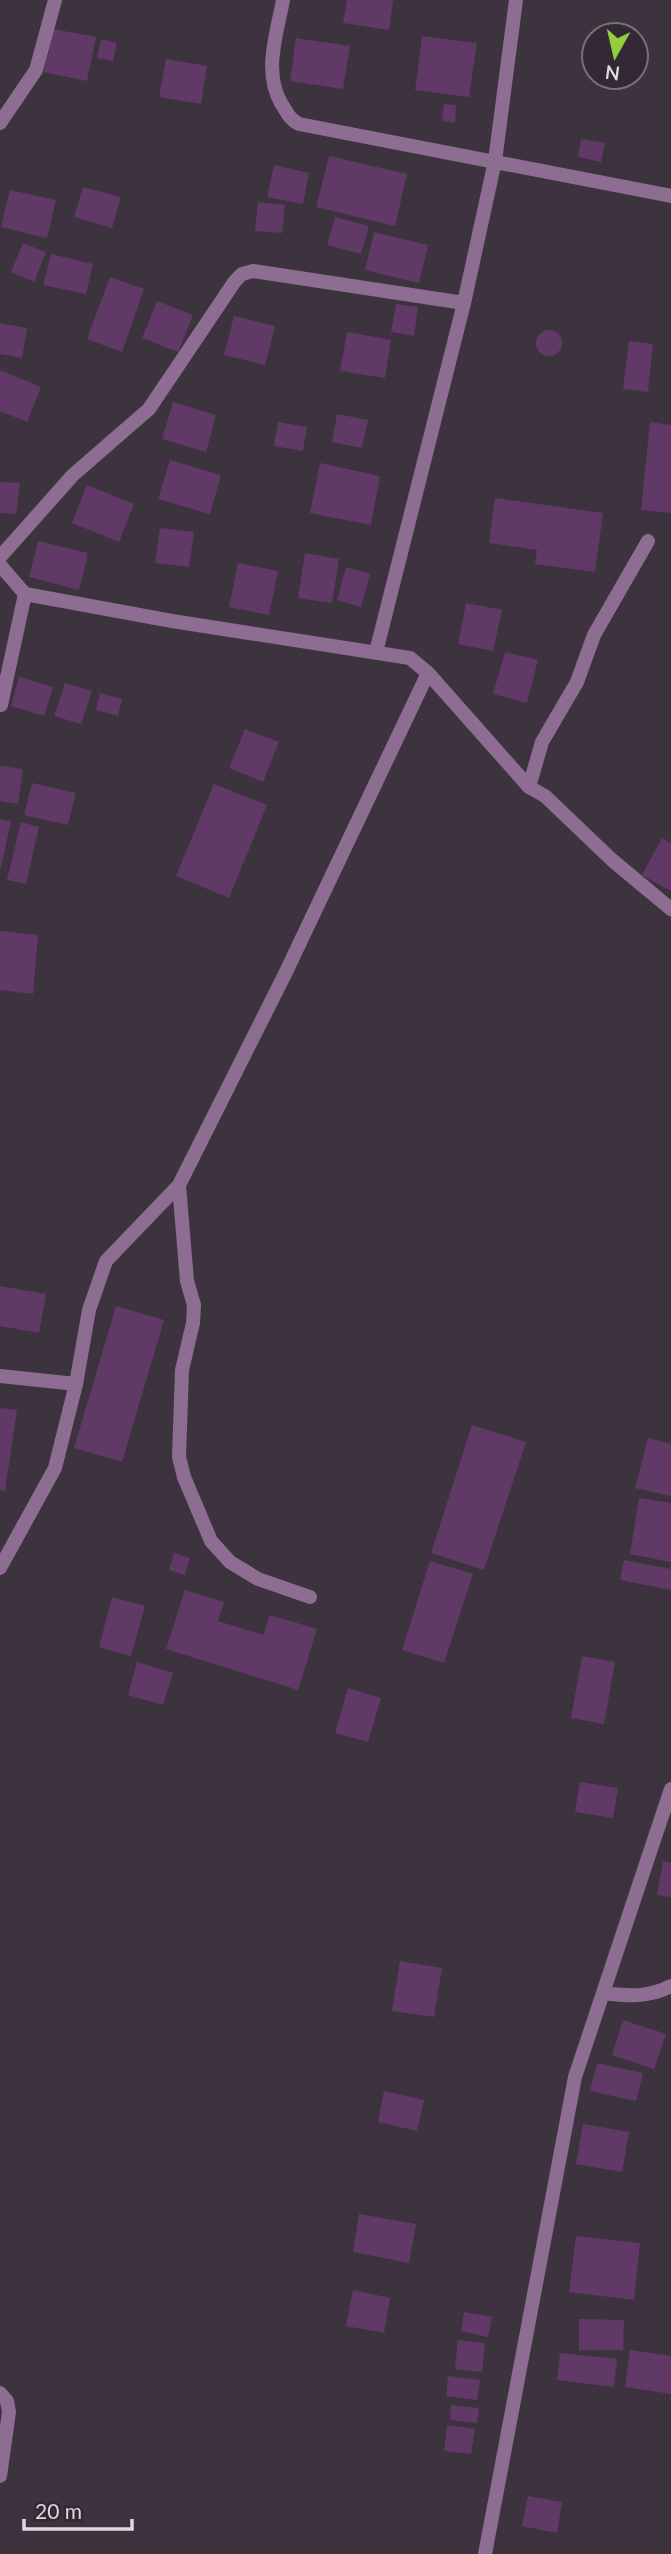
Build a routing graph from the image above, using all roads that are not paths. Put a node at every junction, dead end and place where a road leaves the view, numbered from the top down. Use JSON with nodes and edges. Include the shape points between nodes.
{"nodes":[{"id":1,"x":55,"y":0,"type":"edge"},
{"id":2,"x":283,"y":0,"type":"edge"},
{"id":3,"x":516,"y":0,"type":"edge"},
{"id":4,"x":0,"y":123,"type":"edge"},
{"id":5,"x":495,"y":161,"type":"junction"},
{"id":6,"x":671,"y":196,"type":"edge"},
{"id":7,"x":464,"y":303,"type":"junction"},
{"id":8,"x":648,"y":541,"type":"dead end"},
{"id":9,"x":0,"y":557,"type":"edge"},
{"id":10,"x":0,"y":565,"type":"edge"},
{"id":11,"x":25,"y":594,"type":"junction"},
{"id":12,"x":376,"y":652,"type":"junction"},
{"id":13,"x":428,"y":673,"type":"junction"},
{"id":14,"x":1,"y":705,"type":"edge"},
{"id":15,"x":529,"y":787,"type":"junction"},
{"id":16,"x":671,"y":909,"type":"edge"},
{"id":17,"x":179,"y":1185,"type":"junction"},
{"id":18,"x":0,"y":1376,"type":"edge"},
{"id":19,"x":76,"y":1384,"type":"junction"},
{"id":20,"x":0,"y":1567,"type":"edge"},
{"id":21,"x":310,"y":1597,"type":"dead end"},
{"id":22,"x":671,"y":1789,"type":"edge"},
{"id":23,"x":671,"y":1986,"type":"edge"},
{"id":24,"x":603,"y":1993,"type":"junction"},
{"id":25,"x":0,"y":2393,"type":"edge"},
{"id":26,"x":0,"y":2476,"type":"edge"},
{"id":27,"x":485,"y":2554,"type":"edge"}],
"edges":[{"from":1,"to":4,"type":"street","via":[[36,70]]},
{"from":2,"to":5,"type":"street","via":[[271,79],[290,119]]},
{"from":3,"to":5,"type":"street"},
{"from":5,"to":6,"type":"street"},
{"from":5,"to":7,"type":"street"},
{"from":7,"to":9,"type":"street","via":[[253,271],[242,274],[149,409],[73,475]]},
{"from":7,"to":12,"type":"street"},
{"from":8,"to":15,"type":"street","via":[[594,635],[577,682],[542,742]]},
{"from":10,"to":11,"type":"street"},
{"from":11,"to":12,"type":"street"},
{"from":11,"to":14,"type":"street"},
{"from":12,"to":13,"type":"street","via":[[410,657]]},
{"from":13,"to":15,"type":"street"},
{"from":13,"to":17,"type":"street"},
{"from":15,"to":16,"type":"street","via":[[545,796]]},
{"from":17,"to":19,"type":"street","via":[[106,1261],[89,1310]]},
{"from":17,"to":21,"type":"street","via":[[187,1280],[194,1305],[182,1370],[179,1457],[184,1477],[211,1541],[230,1562],[258,1579]]},
{"from":18,"to":19,"type":"street"},
{"from":19,"to":20,"type":"street","via":[[55,1468]]},
{"from":22,"to":24,"type":"street"},
{"from":23,"to":24,"type":"street","via":[[635,1996]]},
{"from":24,"to":27,"type":"street","via":[[575,2077]]},
{"from":25,"to":26,"type":"street","via":[[8,2401],[9,2412]]}]}
